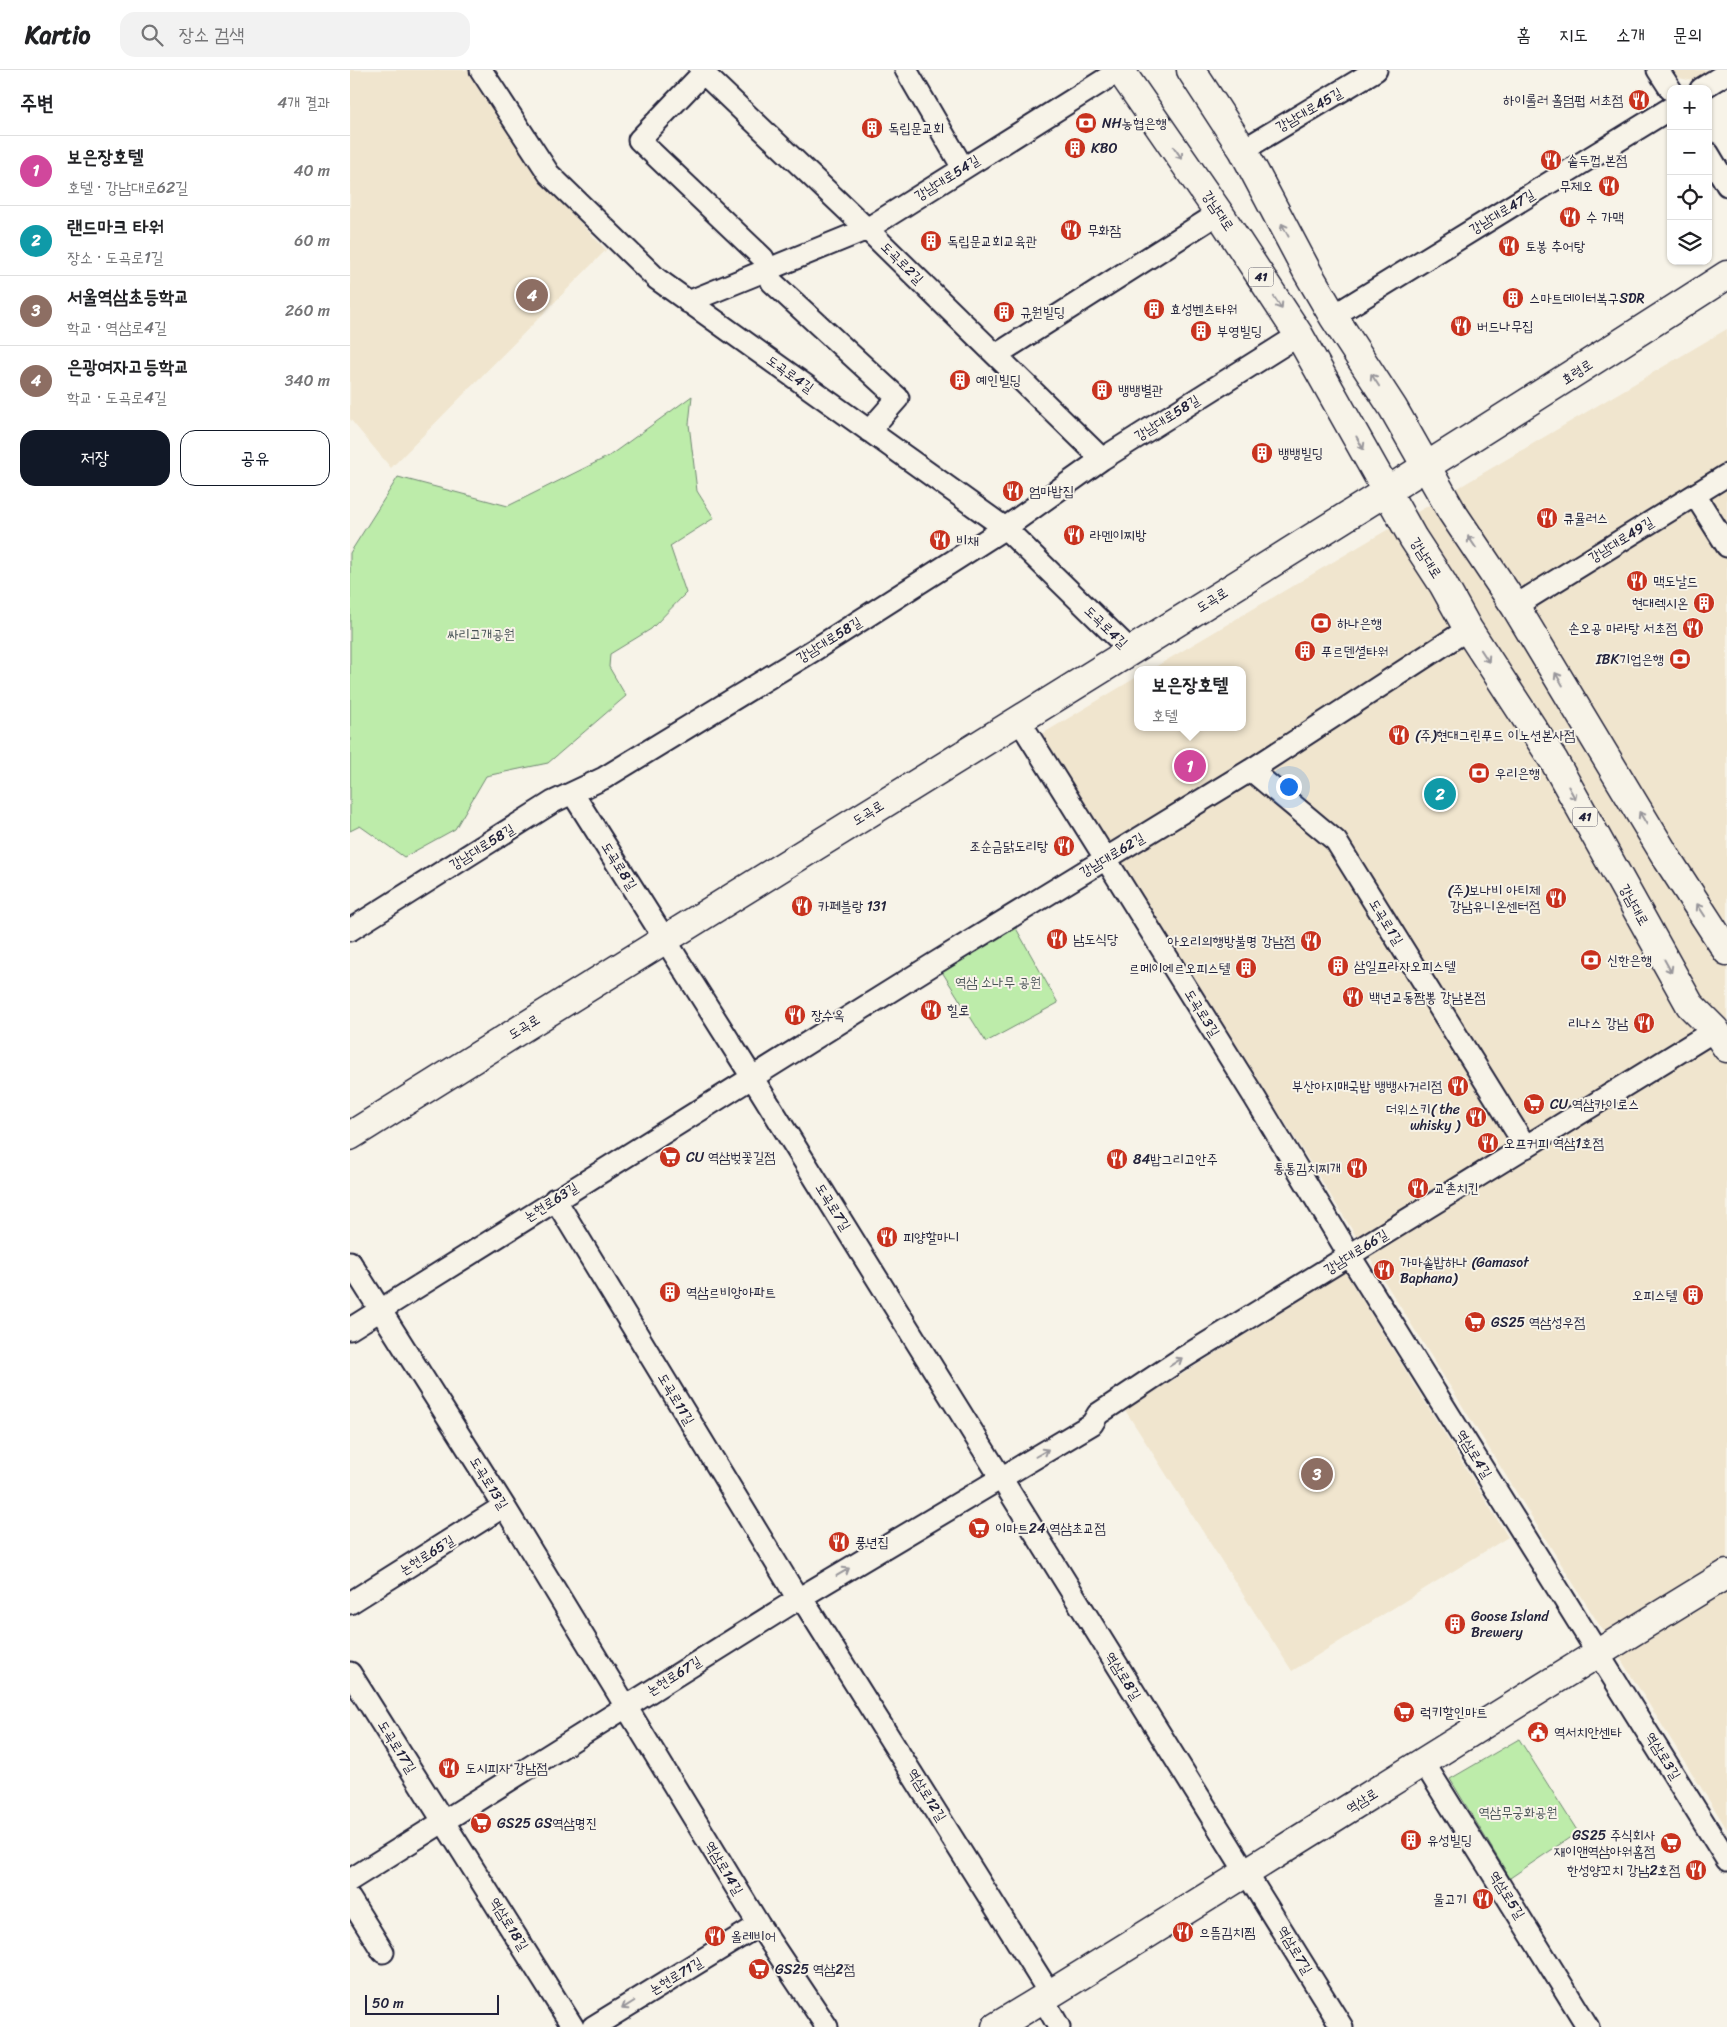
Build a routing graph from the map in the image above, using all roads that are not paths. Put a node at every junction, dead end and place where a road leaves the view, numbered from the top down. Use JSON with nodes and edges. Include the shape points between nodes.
{"nodes":[{"id":1,"x":481,"y":70,"type":"edge"},
{"id":2,"x":906,"y":70,"type":"edge"},
{"id":3,"x":1120,"y":70,"type":"edge"},
{"id":4,"x":1191,"y":70,"type":"edge"},
{"id":5,"x":1376,"y":70,"type":"edge"},
{"id":6,"x":1658,"y":70,"type":"edge"},
{"id":7,"x":701,"y":71,"type":"edge"},
{"id":8,"x":1727,"y":73,"type":"edge"},
{"id":9,"x":1668,"y":85,"type":"edge"},
{"id":10,"x":1708,"y":85,"type":"edge"},
{"id":11,"x":1667,"y":110,"type":"edge"},
{"id":12,"x":1243,"y":150,"type":"junction"},
{"id":13,"x":1712,"y":160,"type":"edge"},
{"id":14,"x":963,"y":168,"type":"junction"},
{"id":15,"x":1727,"y":185,"type":"edge"},
{"id":16,"x":1219,"y":213,"type":"junction"},
{"id":17,"x":867,"y":228,"type":"junction"},
{"id":18,"x":766,"y":271,"type":"junction"},
{"id":19,"x":1727,"y":275,"type":"edge"},
{"id":20,"x":688,"y":302,"type":"junction"},
{"id":21,"x":1333,"y":316,"type":"junction"},
{"id":22,"x":1299,"y":335,"type":"junction"},
{"id":23,"x":996,"y":355,"type":"junction"},
{"id":24,"x":869,"y":430,"type":"junction"},
{"id":25,"x":1102,"y":459,"type":"junction"},
{"id":26,"x":1426,"y":468,"type":"junction"},
{"id":27,"x":1727,"y":475,"type":"edge"},
{"id":28,"x":1387,"y":492,"type":"junction"},
{"id":29,"x":1695,"y":495,"type":"junction"},
{"id":30,"x":1005,"y":528,"type":"junction"},
{"id":31,"x":1727,"y":546,"type":"edge"},
{"id":32,"x":1516,"y":606,"type":"junction"},
{"id":33,"x":1468,"y":629,"type":"junction"},
{"id":34,"x":1130,"y":650,"type":"junction"},
{"id":35,"x":1019,"y":720,"type":"junction"},
{"id":36,"x":1252,"y":770,"type":"junction"},
{"id":37,"x":574,"y":794,"type":"junction"},
{"id":38,"x":1106,"y":859,"type":"junction"},
{"id":39,"x":350,"y":930,"type":"edge"},
{"id":40,"x":664,"y":938,"type":"junction"},
{"id":41,"x":1727,"y":951,"type":"edge"},
{"id":42,"x":1721,"y":1039,"type":"edge"},
{"id":43,"x":752,"y":1077,"type":"junction"},
{"id":44,"x":350,"y":1136,"type":"edge"},
{"id":45,"x":1526,"y":1147,"type":"junction"},
{"id":46,"x":555,"y":1199,"type":"junction"},
{"id":47,"x":1350,"y":1256,"type":"junction"},
{"id":48,"x":350,"y":1262,"type":"edge"},
{"id":49,"x":381,"y":1310,"type":"junction"},
{"id":50,"x":350,"y":1329,"type":"edge"},
{"id":51,"x":1000,"y":1477,"type":"junction"},
{"id":52,"x":504,"y":1506,"type":"junction"},
{"id":53,"x":1727,"y":1574,"type":"edge"},
{"id":54,"x":800,"y":1598,"type":"junction"},
{"id":55,"x":350,"y":1603,"type":"edge"},
{"id":56,"x":1598,"y":1652,"type":"junction"},
{"id":57,"x":350,"y":1673,"type":"edge"},
{"id":58,"x":624,"y":1707,"type":"junction"},
{"id":59,"x":1424,"y":1763,"type":"junction"},
{"id":60,"x":444,"y":1822,"type":"junction"},
{"id":61,"x":1727,"y":1860,"type":"edge"},
{"id":62,"x":1248,"y":1873,"type":"junction"},
{"id":63,"x":350,"y":1880,"type":"edge"},
{"id":64,"x":350,"y":1899,"type":"edge"},
{"id":65,"x":759,"y":1926,"type":"junction"},
{"id":66,"x":383,"y":1952,"type":"dead end"},
{"id":67,"x":1046,"y":1996,"type":"junction"},
{"id":68,"x":572,"y":2027,"type":"edge"},
{"id":69,"x":592,"y":2027,"type":"edge"},
{"id":70,"x":827,"y":2027,"type":"edge"},
{"id":71,"x":996,"y":2027,"type":"edge"},
{"id":72,"x":1059,"y":2027,"type":"edge"},
{"id":73,"x":1342,"y":2027,"type":"edge"},
{"id":74,"x":1588,"y":2027,"type":"edge"}],
"edges":[{"from":1,"to":20,"type":"street","name":"도곡로4길","via":[[549,174],[657,278]]},
{"from":2,"to":14,"type":"street"},
{"from":3,"to":14,"type":"street","name":"강남대로54길"},
{"from":3,"to":16,"type":"main road","name":"강남대로","number":"41","one_way":true},
{"from":4,"to":12,"type":"main road"},
{"from":5,"to":12,"type":"street","name":"강남대로45길"},
{"from":6,"to":9,"type":"street"},
{"from":7,"to":17,"type":"street","name":"도곡로2길"},
{"from":7,"to":18,"type":"street","via":[[639,140],[763,258]]},
{"from":8,"to":10,"type":"street"},
{"from":11,"to":21,"type":"street","name":"강남대로47길"},
{"from":21,"to":12,"type":"main road","one_way":true},
{"from":13,"to":15,"type":"street"},
{"from":14,"to":17,"type":"street","name":"강남대로54길"},
{"from":16,"to":22,"type":"main road","name":"강남대로","number":"41","one_way":true},
{"from":16,"to":23,"type":"street"},
{"from":17,"to":18,"type":"street","name":"강남대로54길"},
{"from":17,"to":23,"type":"street","name":"도곡로2길"},
{"from":18,"to":20,"type":"street","name":"강남대로54길"},
{"from":18,"to":24,"type":"street","via":[[772,282],[898,398]]},
{"from":19,"to":26,"type":"main road","name":"효령로"},
{"from":20,"to":24,"type":"street","name":"도곡로4길"},
{"from":26,"to":21,"type":"main road","one_way":true,"via":[[1393,408]]},
{"from":22,"to":25,"type":"street","name":"강남대로58길"},
{"from":22,"to":28,"type":"main road","name":"강남대로","number":"41","one_way":true},
{"from":23,"to":25,"type":"street","name":"도곡로2길"},
{"from":24,"to":30,"type":"street","name":"도곡로4길"},
{"from":25,"to":30,"type":"street","name":"강남대로58길"},
{"from":26,"to":28,"type":"main road","name":"효령로"},
{"from":32,"to":26,"type":"main road","one_way":true},
{"from":27,"to":29,"type":"street","name":"강남대로49길"},
{"from":28,"to":33,"type":"main road","name":"강남대로","number":"41"},
{"from":28,"to":34,"type":"main road","name":"도곡로"},
{"from":29,"to":31,"type":"street"},
{"from":29,"to":32,"type":"street","name":"강남대로49길"},
{"from":30,"to":34,"type":"street","name":"도곡로4길"},
{"from":30,"to":37,"type":"street","name":"강남대로58길","via":[[814,650]]},
{"from":41,"to":32,"type":"main road","one_way":true,"via":[[1668,860]]},
{"from":33,"to":36,"type":"street","name":"강남대로62길"},
{"from":33,"to":42,"type":"main road","name":"강남대로","number":"41","one_way":true,"via":[[1554,761],[1690,1005]]},
{"from":34,"to":35,"type":"main road","name":"도곡로"},
{"from":35,"to":38,"type":"street","name":"도곡로3길"},
{"from":35,"to":40,"type":"main road","name":"도곡로"},
{"from":36,"to":38,"type":"street","name":"강남대로62길"},
{"from":36,"to":45,"type":"street","name":"도곡로1길","via":[[1336,841]]},
{"from":37,"to":39,"type":"street","name":"강남대로58길","via":[[553,802]]},
{"from":37,"to":40,"type":"street","name":"도곡로8길"},
{"from":38,"to":43,"type":"street","name":"강남대로62길"},
{"from":38,"to":47,"type":"street","name":"도곡로3길"},
{"from":40,"to":43,"type":"street","name":"도곡로7길"},
{"from":40,"to":44,"type":"main road","name":"도곡로"},
{"from":42,"to":45,"type":"street","name":"강남대로66길"},
{"from":43,"to":46,"type":"street","name":"논현로63길"},
{"from":43,"to":51,"type":"street","name":"도곡로7길"},
{"from":45,"to":47,"type":"street","name":"강남대로66길"},
{"from":46,"to":49,"type":"street","name":"논현로63길"},
{"from":46,"to":54,"type":"street","name":"도곡로11길"},
{"from":51,"to":47,"type":"street","name":"강남대로66길","one_way":true,"via":[[1092,1424],[1098,1414],[1178,1361]]},
{"from":47,"to":56,"type":"street","name":"역삼로4길"},
{"from":48,"to":49,"type":"street","name":"도곡로13길"},
{"from":49,"to":50,"type":"street","name":"논현로63길"},
{"from":49,"to":52,"type":"street","name":"도곡로13길"},
{"from":54,"to":51,"type":"street","name":"논현로67길","one_way":true},
{"from":51,"to":62,"type":"street","name":"역삼로8길"},
{"from":52,"to":55,"type":"street","name":"논현로65길"},
{"from":52,"to":58,"type":"street","name":"도곡로13길"},
{"from":53,"to":56,"type":"main road","name":"역삼로"},
{"from":54,"to":58,"type":"street","name":"논현로67길"},
{"from":54,"to":67,"type":"street","name":"역삼로12길"},
{"from":56,"to":59,"type":"main road","name":"역삼로"},
{"from":56,"to":61,"type":"street","name":"역삼로3길"},
{"from":57,"to":60,"type":"street","name":"도곡로17길"},
{"from":58,"to":60,"type":"street","name":"논현로67길"},
{"from":58,"to":65,"type":"street","name":"역삼로14길"},
{"from":59,"to":62,"type":"main road","name":"역삼로"},
{"from":59,"to":74,"type":"street","name":"역삼로5길"},
{"from":60,"to":63,"type":"street","name":"논현로67길"},
{"from":60,"to":68,"type":"street","name":"역삼로18길"},
{"from":62,"to":67,"type":"main road","name":"역삼로"},
{"from":62,"to":73,"type":"street","name":"역삼로7길"},
{"from":64,"to":66,"type":"street"},
{"from":65,"to":69,"type":"street","name":"논현로71길","one_way":true},
{"from":65,"to":70,"type":"street","name":"역삼로14길"},
{"from":67,"to":71,"type":"main road","name":"역삼로"},
{"from":67,"to":72,"type":"street","name":"역삼로12길"}]}
